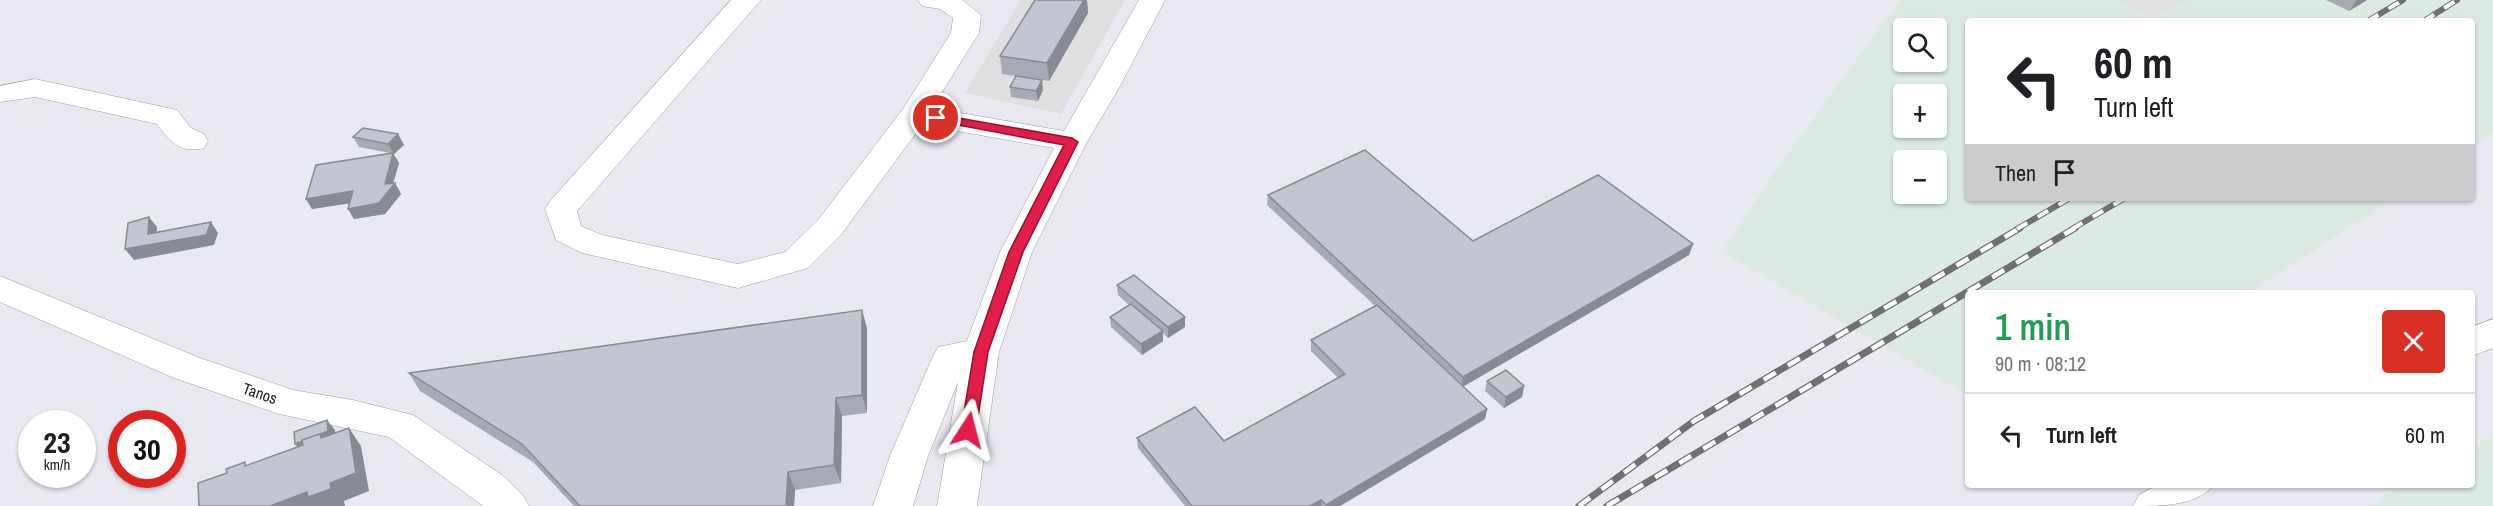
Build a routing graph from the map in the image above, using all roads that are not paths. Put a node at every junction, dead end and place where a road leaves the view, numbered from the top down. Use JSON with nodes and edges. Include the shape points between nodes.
{"nodes":[{"id":1,"x":748,"y":0,"type":"edge"},
{"id":2,"x":931,"y":0,"type":"edge"},
{"id":3,"x":1152,"y":0,"type":"edge"},
{"id":4,"x":1,"y":100,"type":"edge"},
{"id":5,"x":914,"y":114,"type":"junction"},
{"id":6,"x":193,"y":141,"type":"dead end"},
{"id":7,"x":1072,"y":142,"type":"junction"},
{"id":8,"x":0,"y":288,"type":"edge"},
{"id":9,"x":2493,"y":332,"type":"edge"},
{"id":10,"x":2475,"y":341,"type":"edge"},
{"id":11,"x":981,"y":352,"type":"junction"},
{"id":12,"x":2188,"y":488,"type":"edge"},
{"id":13,"x":509,"y":506,"type":"edge"},
{"id":14,"x":893,"y":506,"type":"edge"},
{"id":15,"x":957,"y":506,"type":"edge"},
{"id":16,"x":2153,"y":506,"type":"edge"}],
"edges":[{"from":1,"to":5,"type":"street","via":[[561,209],[567,232],[594,245],[738,276],[796,260],[829,228]]},
{"from":2,"to":5,"type":"street","via":[[947,2],[967,15],[964,33]]},
{"from":3,"to":7,"type":"street"},
{"from":4,"to":6,"type":"street","via":[[35,88],[167,117],[180,135]]},
{"from":5,"to":7,"type":"street"},
{"from":7,"to":11,"type":"street","via":[[1016,252]]},
{"from":8,"to":13,"type":"street","name":"Tanos","via":[[187,368],[292,404],[400,425],[488,486]]},
{"from":9,"to":10,"type":"street"},
{"from":11,"to":14,"type":"street","via":[[951,356],[909,456]]},
{"from":11,"to":15,"type":"street"},
{"from":12,"to":16,"type":"street"}]}
